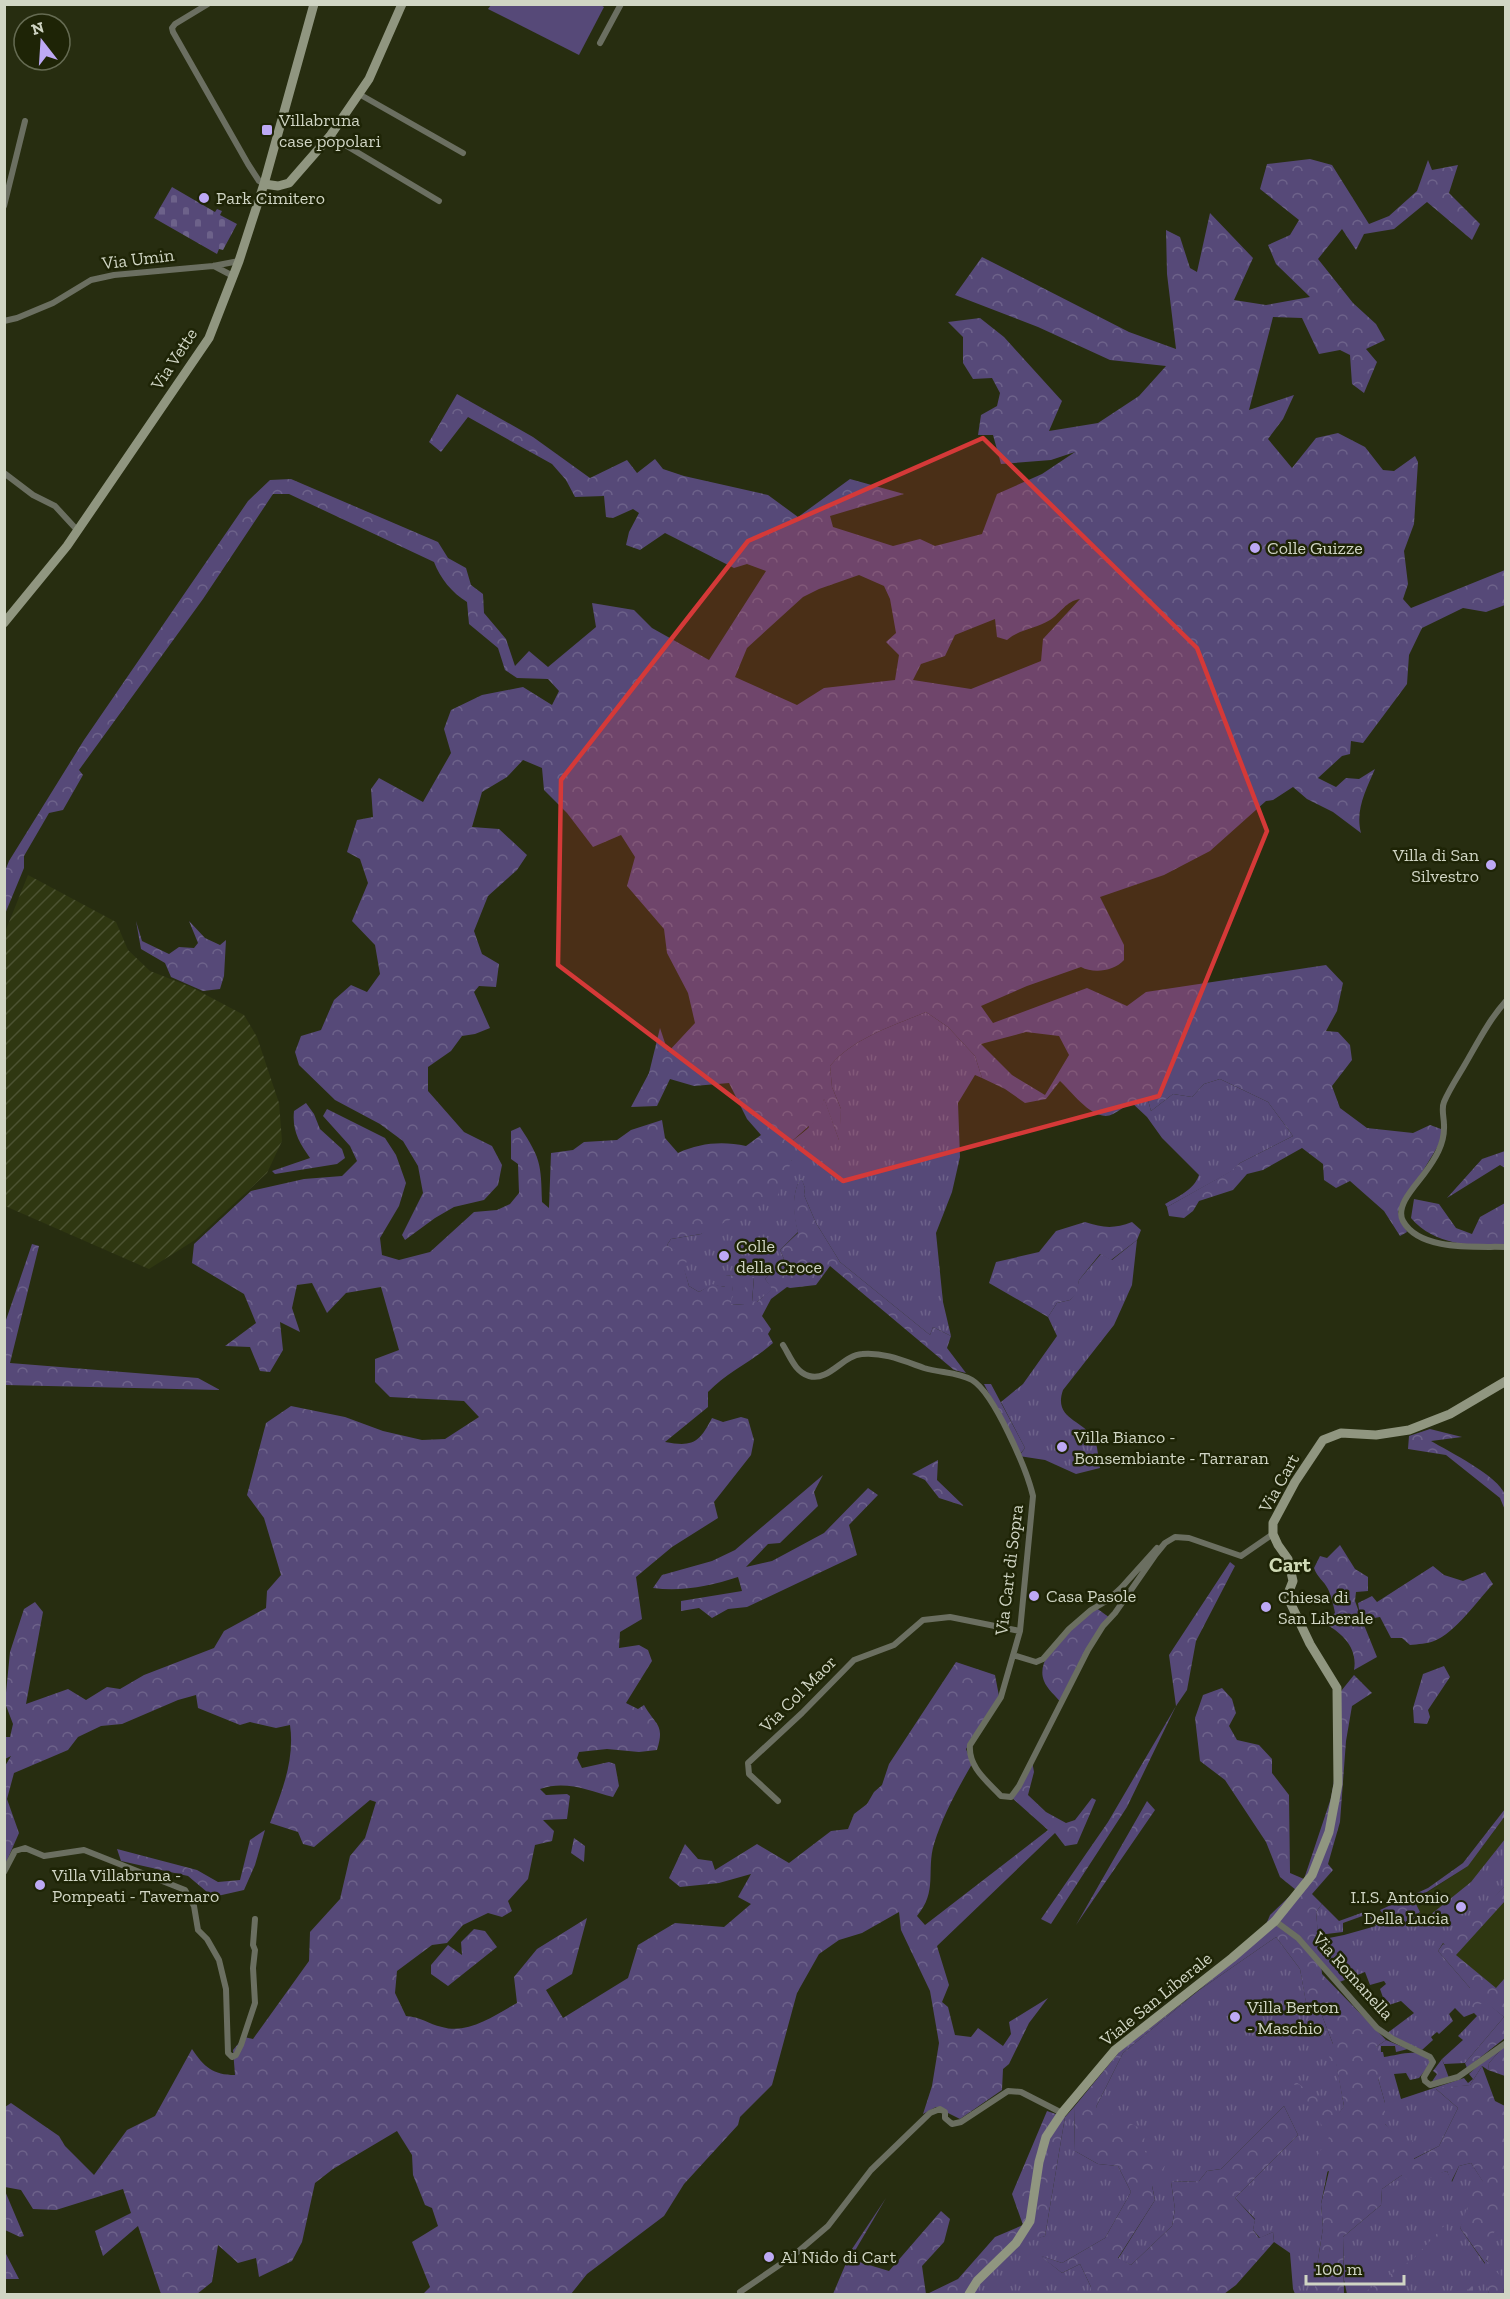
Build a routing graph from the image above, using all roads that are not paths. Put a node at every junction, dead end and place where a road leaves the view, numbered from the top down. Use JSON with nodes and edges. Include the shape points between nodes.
{"nodes":[{"id":1,"x":208,"y":4,"type":"edge"},
{"id":2,"x":314,"y":4,"type":"edge"},
{"id":3,"x":402,"y":4,"type":"edge"},
{"id":4,"x":621,"y":4,"type":"edge"},
{"id":5,"x":600,"y":43,"type":"dead end"},
{"id":6,"x":359,"y":94,"type":"junction"},
{"id":7,"x":25,"y":121,"type":"dead end"},
{"id":8,"x":330,"y":136,"type":"junction"},
{"id":9,"x":463,"y":153,"type":"dead end"},
{"id":10,"x":264,"y":184,"type":"junction"},
{"id":11,"x":439,"y":201,"type":"dead end"},
{"id":12,"x":4,"y":206,"type":"edge"},
{"id":13,"x":239,"y":261,"type":"junction"},
{"id":14,"x":213,"y":266,"type":"junction"},
{"id":15,"x":233,"y":276,"type":"junction"},
{"id":16,"x":4,"y":321,"type":"edge"},
{"id":17,"x":4,"y":473,"type":"edge"},
{"id":18,"x":78,"y":531,"type":"junction"},
{"id":19,"x":4,"y":623,"type":"edge"},
{"id":20,"x":1506,"y":1001,"type":"edge"},
{"id":21,"x":1506,"y":1247,"type":"edge"},
{"id":22,"x":783,"y":1345,"type":"dead end"},
{"id":23,"x":1506,"y":1381,"type":"edge"},
{"id":24,"x":1273,"y":1534,"type":"junction"},
{"id":25,"x":1175,"y":1537,"type":"junction"},
{"id":26,"x":1020,"y":1631,"type":"junction"},
{"id":27,"x":1013,"y":1655,"type":"junction"},
{"id":28,"x":778,"y":1801,"type":"dead end"},
{"id":29,"x":4,"y":1872,"type":"edge"},
{"id":30,"x":255,"y":1919,"type":"dead end"},
{"id":31,"x":1275,"y":1921,"type":"junction"},
{"id":32,"x":1506,"y":2043,"type":"edge"},
{"id":33,"x":1062,"y":2113,"type":"junction"},
{"id":34,"x":740,"y":2292,"type":"dead end"},
{"id":35,"x":969,"y":2295,"type":"edge"}],
"edges":[{"from":1,"to":10,"type":"street","via":[[175,24],[173,32],[248,164]]},
{"from":2,"to":10,"type":"street","name":"Via Vette"},
{"from":3,"to":6,"type":"street"},
{"from":4,"to":5,"type":"street"},
{"from":6,"to":8,"type":"street"},
{"from":6,"to":9,"type":"street"},
{"from":7,"to":12,"type":"street"},
{"from":8,"to":10,"type":"street","via":[[288,183]]},
{"from":8,"to":11,"type":"street"},
{"from":10,"to":13,"type":"street","name":"Via Vette"},
{"from":13,"to":14,"type":"street","name":"Via Umin"},
{"from":13,"to":15,"type":"street","name":"Via Vette"},
{"from":14,"to":15,"type":"street"},
{"from":14,"to":16,"type":"street","name":"Via Umin","via":[[91,280],[53,303]]},
{"from":15,"to":18,"type":"street","name":"Via Vette","via":[[209,338]]},
{"from":17,"to":18,"type":"street","via":[[55,506]]},
{"from":18,"to":19,"type":"street","name":"Via Vette"},
{"from":20,"to":21,"type":"street","via":[[1493,1015],[1442,1105],[1444,1141],[1401,1213],[1409,1228],[1430,1240],[1452,1247]]},
{"from":22,"to":26,"type":"street","name":"Via Cart di Sopra","via":[[798,1370],[810,1376],[827,1373],[861,1354],[889,1356],[929,1370],[958,1374],[973,1380],[986,1392],[1028,1474],[1033,1496]]},
{"from":23,"to":24,"type":"street","name":"Via Cart","via":[[1450,1414],[1409,1430],[1376,1435],[1341,1433],[1323,1440],[1295,1482],[1274,1523]]},
{"from":24,"to":25,"type":"street","via":[[1241,1556]]},
{"from":24,"to":31,"type":"street","name":"Via Cart","via":[[1288,1560],[1293,1581],[1289,1600],[1337,1688],[1338,1784],[1329,1832],[1312,1875]]},
{"from":25,"to":27,"type":"street","via":[[1148,1556],[1108,1600],[1069,1629],[1043,1659],[1033,1661]]},
{"from":25,"to":27,"type":"street","name":"Via Cart di Sopra","via":[[1155,1554],[1103,1626],[1011,1797],[1000,1796],[972,1764],[969,1754],[970,1744],[1001,1697]]},
{"from":26,"to":27,"type":"street","name":"Via Cart di Sopra"},
{"from":26,"to":28,"type":"street","name":"Via Col Maor","via":[[950,1617],[923,1620],[894,1645],[854,1660],[748,1763],[749,1774]]},
{"from":29,"to":30,"type":"street","via":[[15,1851],[25,1848],[44,1856],[84,1850],[186,1890],[194,1906],[198,1930],[219,1960],[226,1989],[228,2053],[232,2057],[242,2045],[255,2003]]},
{"from":31,"to":32,"type":"street","name":"Via Romanella","via":[[1298,1938],[1377,2028],[1430,2056],[1433,2062],[1424,2077],[1430,2085],[1458,2078]]},
{"from":31,"to":33,"type":"street","name":"Viale San Liberale","via":[[1115,2050]]},
{"from":33,"to":34,"type":"street","via":[[1021,2092],[1008,2091],[961,2122],[952,2124],[940,2109],[930,2112],[871,2170],[828,2226]]},
{"from":33,"to":35,"type":"street","name":"Viale San Liberale","via":[[1046,2137],[1030,2221],[1016,2243],[977,2281]]}]}
